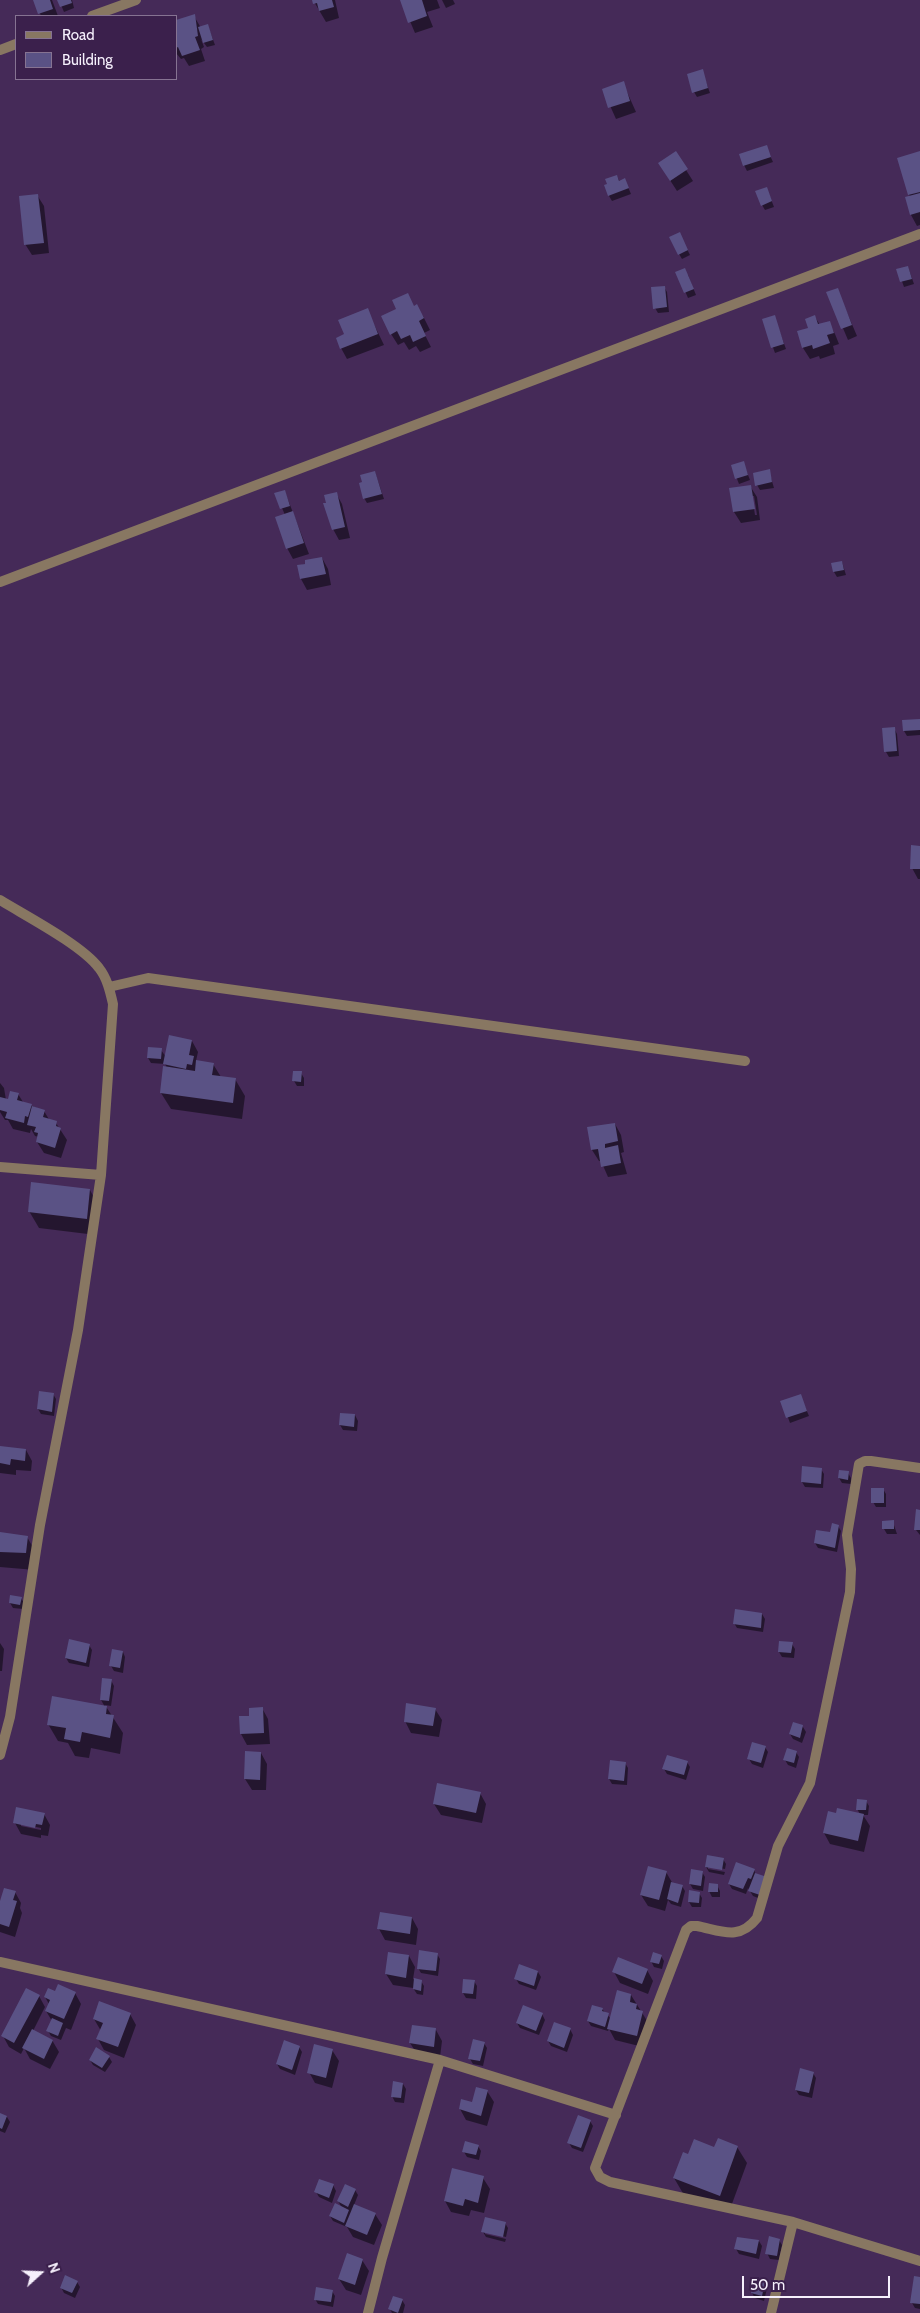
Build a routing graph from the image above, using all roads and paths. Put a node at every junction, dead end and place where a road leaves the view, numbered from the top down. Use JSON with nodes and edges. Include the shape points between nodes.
{"nodes":[{"id":1,"x":136,"y":0,"type":"edge"},
{"id":2,"x":95,"y":15,"type":"edge"},
{"id":3,"x":15,"y":44,"type":"edge"},
{"id":4,"x":0,"y":50,"type":"edge"},
{"id":5,"x":920,"y":234,"type":"edge"},
{"id":6,"x":0,"y":582,"type":"edge"},
{"id":7,"x":0,"y":900,"type":"edge"},
{"id":8,"x":110,"y":987,"type":"junction"},
{"id":9,"x":745,"y":1061,"type":"dead end"},
{"id":10,"x":0,"y":1167,"type":"edge"},
{"id":11,"x":101,"y":1175,"type":"junction"},
{"id":12,"x":920,"y":1468,"type":"edge"},
{"id":13,"x":0,"y":1755,"type":"edge"},
{"id":14,"x":0,"y":1962,"type":"edge"},
{"id":15,"x":440,"y":2060,"type":"junction"},
{"id":16,"x":616,"y":2115,"type":"junction"},
{"id":17,"x":793,"y":2222,"type":"junction"},
{"id":18,"x":920,"y":2261,"type":"edge"},
{"id":19,"x":368,"y":2313,"type":"edge"},
{"id":20,"x":771,"y":2313,"type":"edge"}],
"edges":[{"from":1,"to":2,"type":"street"},
{"from":3,"to":4,"type":"street"},
{"from":5,"to":6,"type":"street"},
{"from":7,"to":8,"type":"street","via":[[87,956]]},
{"from":8,"to":9,"type":"street","via":[[148,978]]},
{"from":8,"to":11,"type":"street","via":[[113,1004]]},
{"from":10,"to":11,"type":"street"},
{"from":11,"to":13,"type":"street","via":[[78,1330],[40,1525],[10,1717]]},
{"from":12,"to":16,"type":"street","via":[[866,1461],[858,1468],[847,1535],[850,1592],[810,1783],[778,1846],[757,1918],[744,1931],[734,1933],[697,1926],[686,1930]]},
{"from":14,"to":15,"type":"street"},
{"from":15,"to":16,"type":"street"},
{"from":15,"to":19,"type":"street"},
{"from":16,"to":17,"type":"street","via":[[595,2168],[600,2177],[610,2182]]},
{"from":17,"to":18,"type":"street"},
{"from":17,"to":20,"type":"street"}]}
